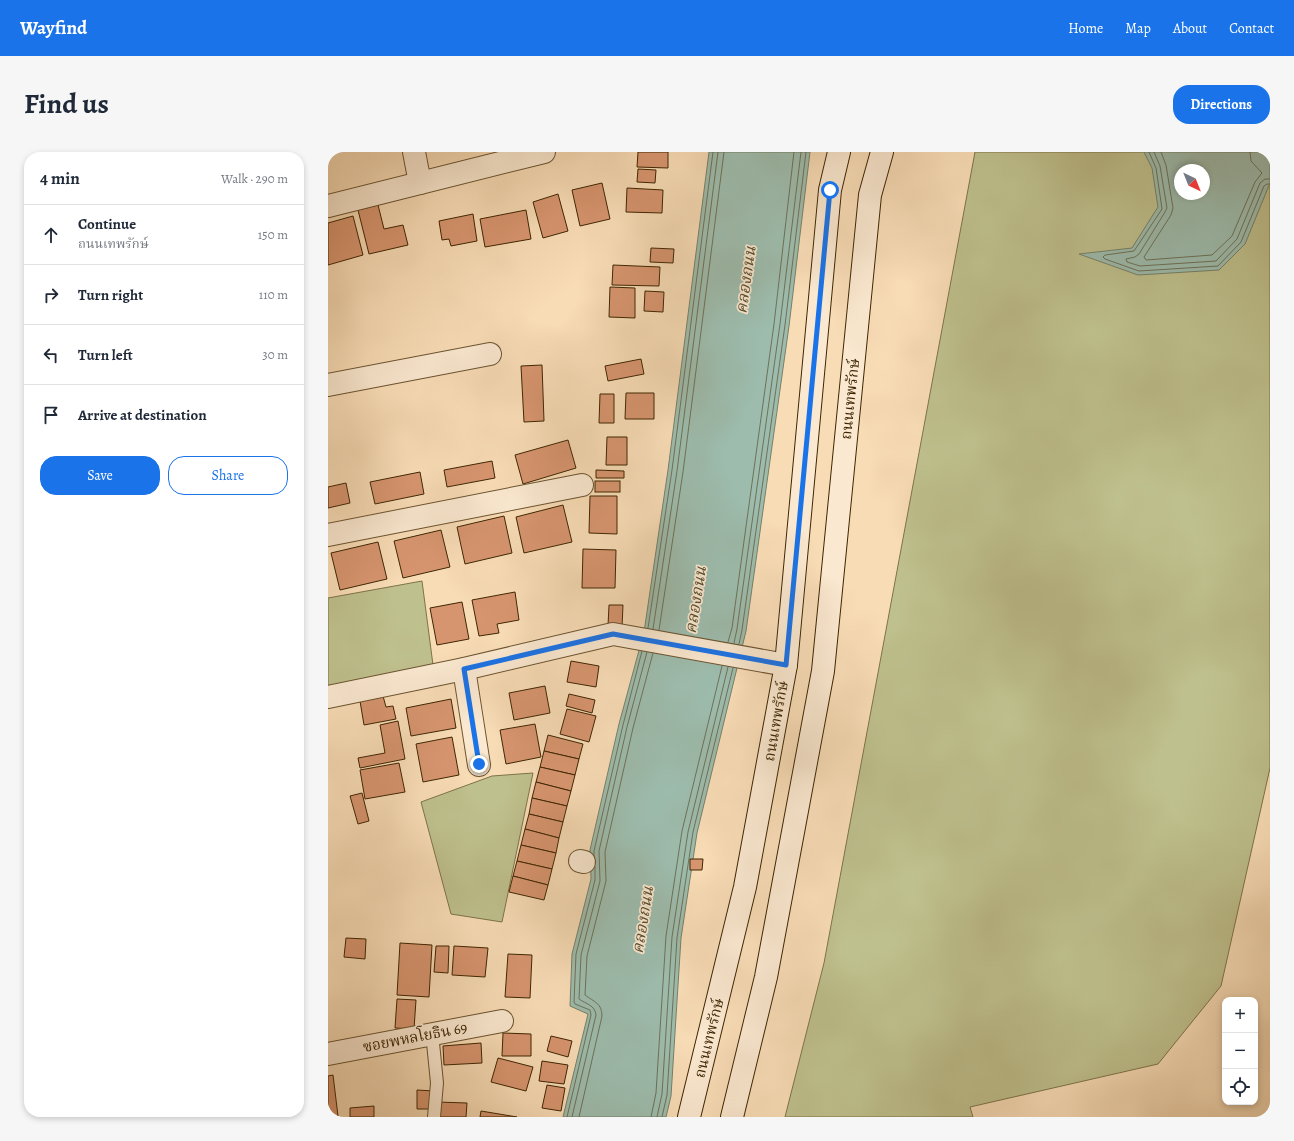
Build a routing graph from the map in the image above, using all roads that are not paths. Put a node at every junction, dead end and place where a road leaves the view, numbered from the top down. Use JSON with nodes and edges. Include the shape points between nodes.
{"nodes":[{"id":1,"x":414,"y":152,"type":"edge"},
{"id":2,"x":544,"y":152,"type":"edge"},
{"id":3,"x":839,"y":152,"type":"edge"},
{"id":4,"x":882,"y":152,"type":"edge"},
{"id":5,"x":420,"y":183,"type":"junction"},
{"id":6,"x":328,"y":206,"type":"edge"},
{"id":7,"x":490,"y":354,"type":"dead end"},
{"id":8,"x":328,"y":384,"type":"edge"},
{"id":9,"x":582,"y":485,"type":"dead end"},
{"id":10,"x":328,"y":535,"type":"edge"},
{"id":11,"x":786,"y":665,"type":"junction"},
{"id":12,"x":464,"y":669,"type":"junction"},
{"id":13,"x":328,"y":697,"type":"edge"},
{"id":14,"x":479,"y":764,"type":"dead end"},
{"id":15,"x":502,"y":1021,"type":"dead end"},
{"id":16,"x":432,"y":1033,"type":"junction"},
{"id":17,"x":328,"y":1054,"type":"edge"},
{"id":18,"x":434,"y":1117,"type":"edge"},
{"id":19,"x":689,"y":1117,"type":"edge"},
{"id":20,"x":732,"y":1117,"type":"edge"}],
"edges":[{"from":1,"to":5,"type":"main road"},
{"from":2,"to":5,"type":"main road"},
{"from":3,"to":11,"type":"main road","name":"ถนนเทพรักษ์","via":[[830,190]]},
{"from":4,"to":20,"type":"main road","name":"ถนนเทพรักษ์","via":[[870,195],[823,670],[766,977]]},
{"from":5,"to":6,"type":"main road"},
{"from":7,"to":8,"type":"main road"},
{"from":9,"to":10,"type":"main road"},
{"from":11,"to":12,"type":"main road","via":[[613,634]]},
{"from":11,"to":19,"type":"main road","name":"ถนนเทพรักษ์","via":[[745,888]]},
{"from":12,"to":13,"type":"main road"},
{"from":12,"to":14,"type":"main road"},
{"from":15,"to":16,"type":"main road","name":"ซอยพหลโยธิน 69"},
{"from":16,"to":17,"type":"main road","name":"ซอยพหลโยธิน 69"},
{"from":16,"to":18,"type":"lane","via":[[437,1084]]}]}
